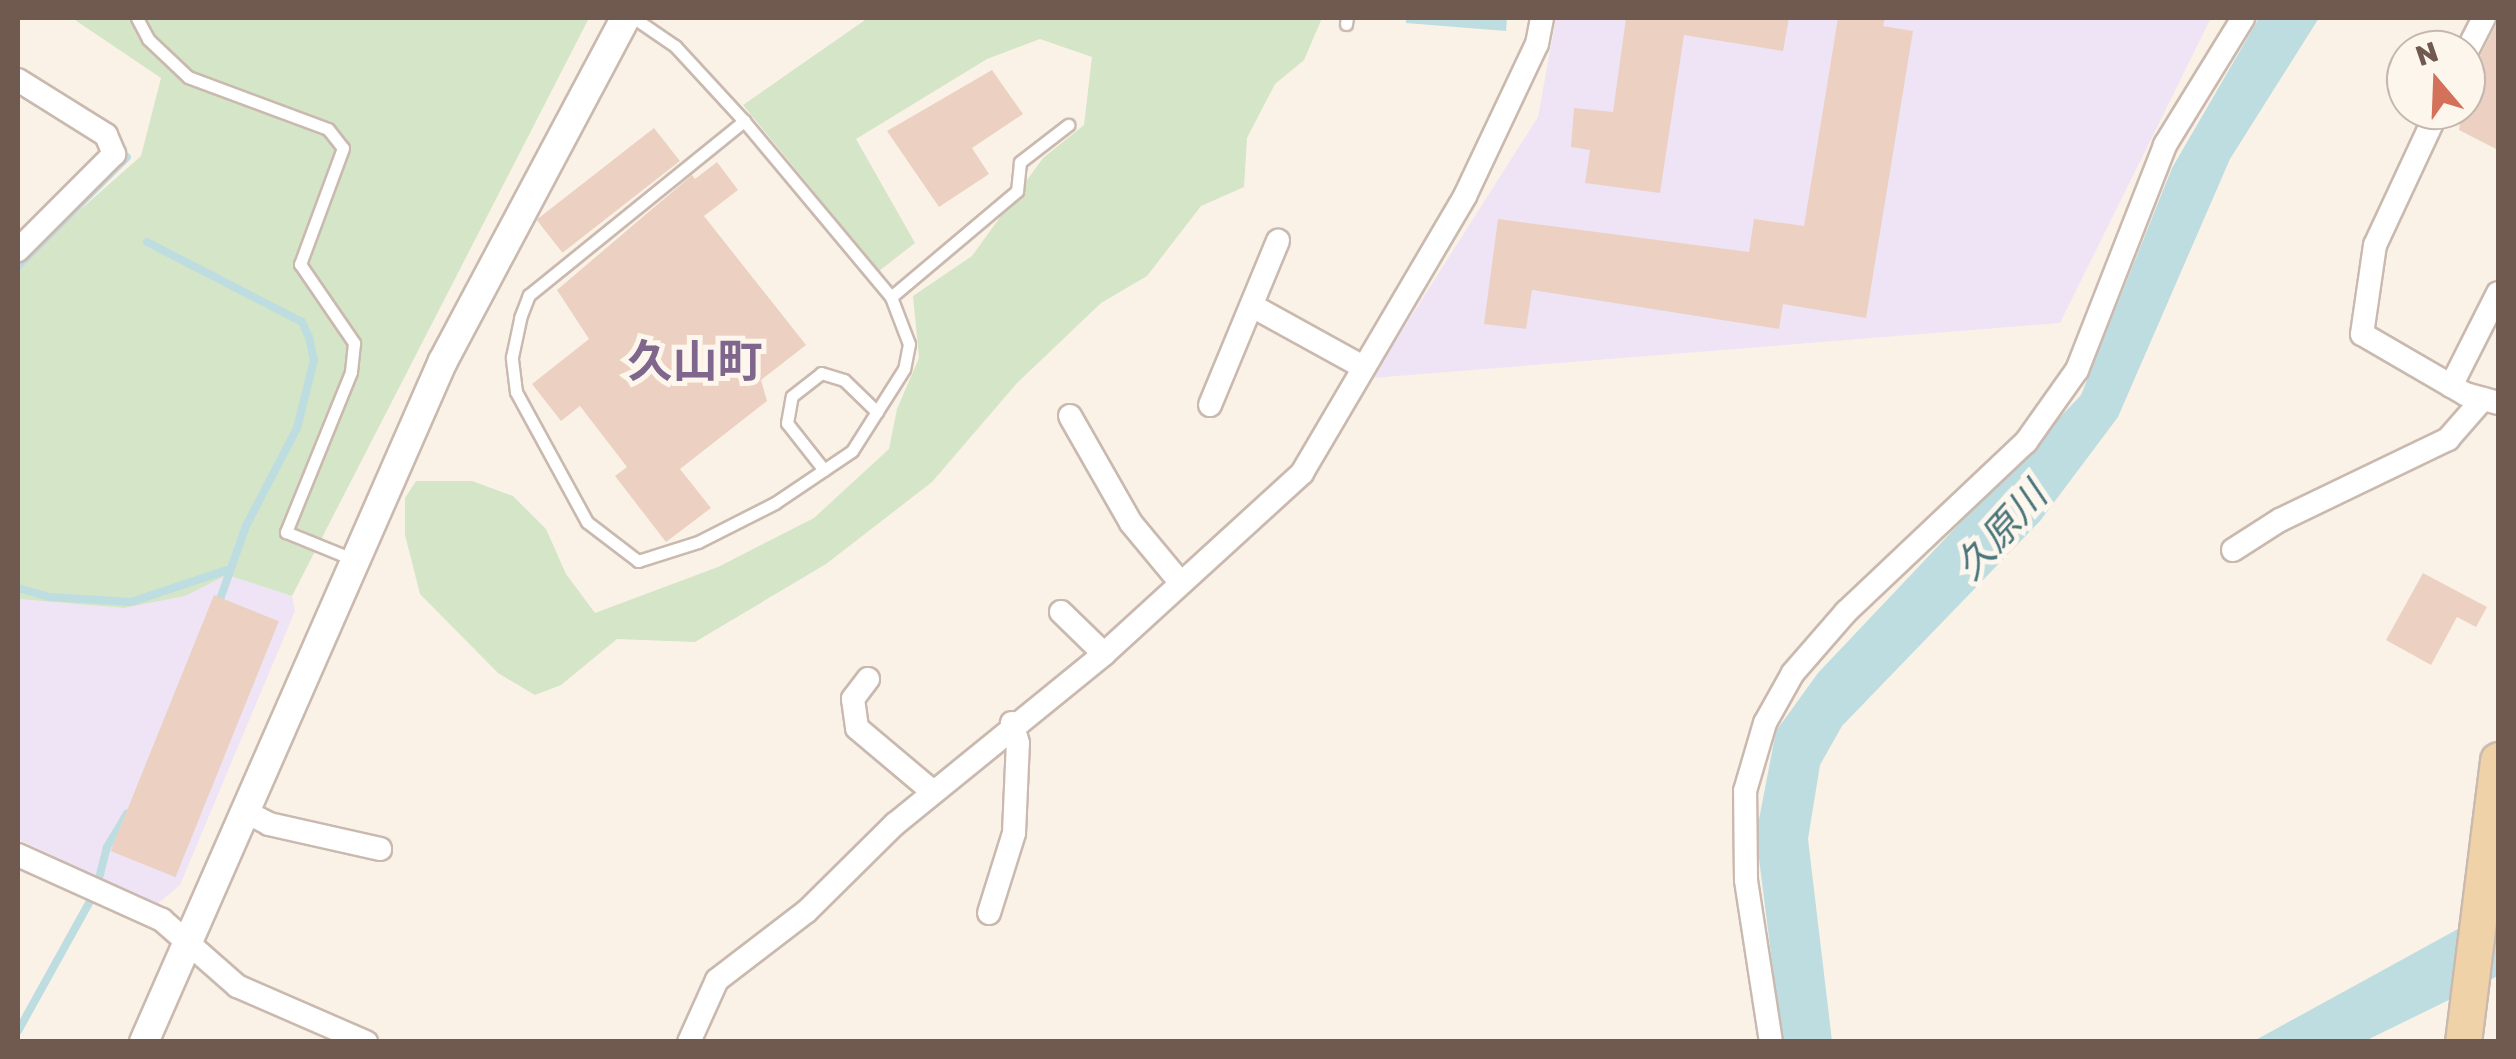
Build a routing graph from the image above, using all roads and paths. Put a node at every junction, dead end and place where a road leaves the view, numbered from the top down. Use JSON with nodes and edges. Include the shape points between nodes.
{"nodes":[{"id":1,"x":137,"y":18,"type":"edge"},
{"id":2,"x":624,"y":18,"type":"edge"},
{"id":3,"x":634,"y":18,"type":"edge"},
{"id":4,"x":1542,"y":18,"type":"edge"},
{"id":5,"x":2242,"y":18,"type":"edge"},
{"id":6,"x":18,"y":80,"type":"edge"},
{"id":7,"x":744,"y":120,"type":"junction"},
{"id":8,"x":1068,"y":125,"type":"dead end"},
{"id":9,"x":2429,"y":130,"type":"edge"},
{"id":10,"x":1278,"y":241,"type":"dead end"},
{"id":11,"x":19,"y":247,"type":"edge"},
{"id":12,"x":2498,"y":293,"type":"edge"},
{"id":13,"x":891,"y":297,"type":"junction"},
{"id":14,"x":1256,"y":308,"type":"junction"},
{"id":15,"x":1363,"y":367,"type":"junction"},
{"id":16,"x":2451,"y":386,"type":"junction"},
{"id":17,"x":2490,"y":401,"type":"edge"},
{"id":18,"x":1210,"y":405,"type":"dead end"},
{"id":19,"x":878,"y":412,"type":"junction"},
{"id":20,"x":1070,"y":416,"type":"dead end"},
{"id":21,"x":824,"y":470,"type":"junction"},
{"id":22,"x":2233,"y":550,"type":"dead end"},
{"id":23,"x":355,"y":560,"type":"junction"},
{"id":24,"x":1180,"y":582,"type":"junction"},
{"id":25,"x":1061,"y":612,"type":"dead end"},
{"id":26,"x":1104,"y":654,"type":"junction"},
{"id":27,"x":868,"y":679,"type":"dead end"},
{"id":28,"x":1012,"y":724,"type":"junction"},
{"id":29,"x":2498,"y":760,"type":"edge"},
{"id":30,"x":933,"y":792,"type":"junction"},
{"id":31,"x":244,"y":810,"type":"junction"},
{"id":32,"x":380,"y":849,"type":"dead end"},
{"id":33,"x":18,"y":855,"type":"edge"},
{"id":34,"x":2488,"y":898,"type":"edge"},
{"id":35,"x":989,"y":913,"type":"dead end"},
{"id":36,"x":188,"y":940,"type":"junction"},
{"id":37,"x":2466,"y":1026,"type":"edge"},
{"id":38,"x":144,"y":1042,"type":"edge"},
{"id":39,"x":366,"y":1042,"type":"edge"},
{"id":40,"x":690,"y":1042,"type":"edge"},
{"id":41,"x":1770,"y":1042,"type":"edge"}],
"edges":[{"from":1,"to":23,"type":"lane","via":[[148,39],[188,77],[328,129],[344,148],[300,264],[354,343],[351,372],[286,532]]},
{"from":2,"to":23,"type":"street","via":[[500,246]]},
{"from":3,"to":7,"type":"lane","via":[[675,46]]},
{"from":4,"to":15,"type":"street","via":[[1537,44],[1465,196]]},
{"from":5,"to":41,"type":"street","via":[[2166,145],[2077,370],[2026,442],[1846,612],[1793,673],[1765,724],[1745,791],[1746,880]]},
{"from":6,"to":11,"type":"street","via":[[106,136],[114,154]]},
{"from":7,"to":13,"type":"lane"},
{"from":7,"to":21,"type":"lane","via":[[529,295],[512,358],[516,392],[587,522],[638,561],[698,542]]},
{"from":8,"to":13,"type":"lane","via":[[1020,162],[1017,191]]},
{"from":9,"to":16,"type":"street","via":[[2375,245],[2362,334]]},
{"from":10,"to":14,"type":"street"},
{"from":12,"to":16,"type":"street"},
{"from":13,"to":19,"type":"lane","via":[[909,344],[904,369]]},
{"from":14,"to":15,"type":"street"},
{"from":14,"to":18,"type":"street"},
{"from":15,"to":24,"type":"street","via":[[1302,473]]},
{"from":16,"to":17,"type":"street"},
{"from":17,"to":22,"type":"street","via":[[2448,440],[2280,520]]},
{"from":19,"to":21,"type":"lane","via":[[852,451]]},
{"from":19,"to":21,"type":"lane","via":[[844,380],[821,373],[792,396],[787,423]]},
{"from":20,"to":24,"type":"street","via":[[1132,523]]},
{"from":23,"to":31,"type":"street"},
{"from":24,"to":26,"type":"street"},
{"from":25,"to":26,"type":"street"},
{"from":26,"to":28,"type":"street"},
{"from":27,"to":30,"type":"street","via":[[852,698],[857,728]]},
{"from":28,"to":30,"type":"street"},
{"from":28,"to":35,"type":"street","via":[[1018,743],[1014,833]]},
{"from":29,"to":34,"type":"main road"},
{"from":30,"to":40,"type":"street","via":[[808,912],[716,980]]},
{"from":31,"to":32,"type":"street","via":[[269,824]]},
{"from":31,"to":36,"type":"street"},
{"from":33,"to":36,"type":"street","via":[[162,920]]},
{"from":34,"to":37,"type":"main road"},
{"from":36,"to":38,"type":"street"},
{"from":36,"to":39,"type":"street","via":[[237,986]]}]}
